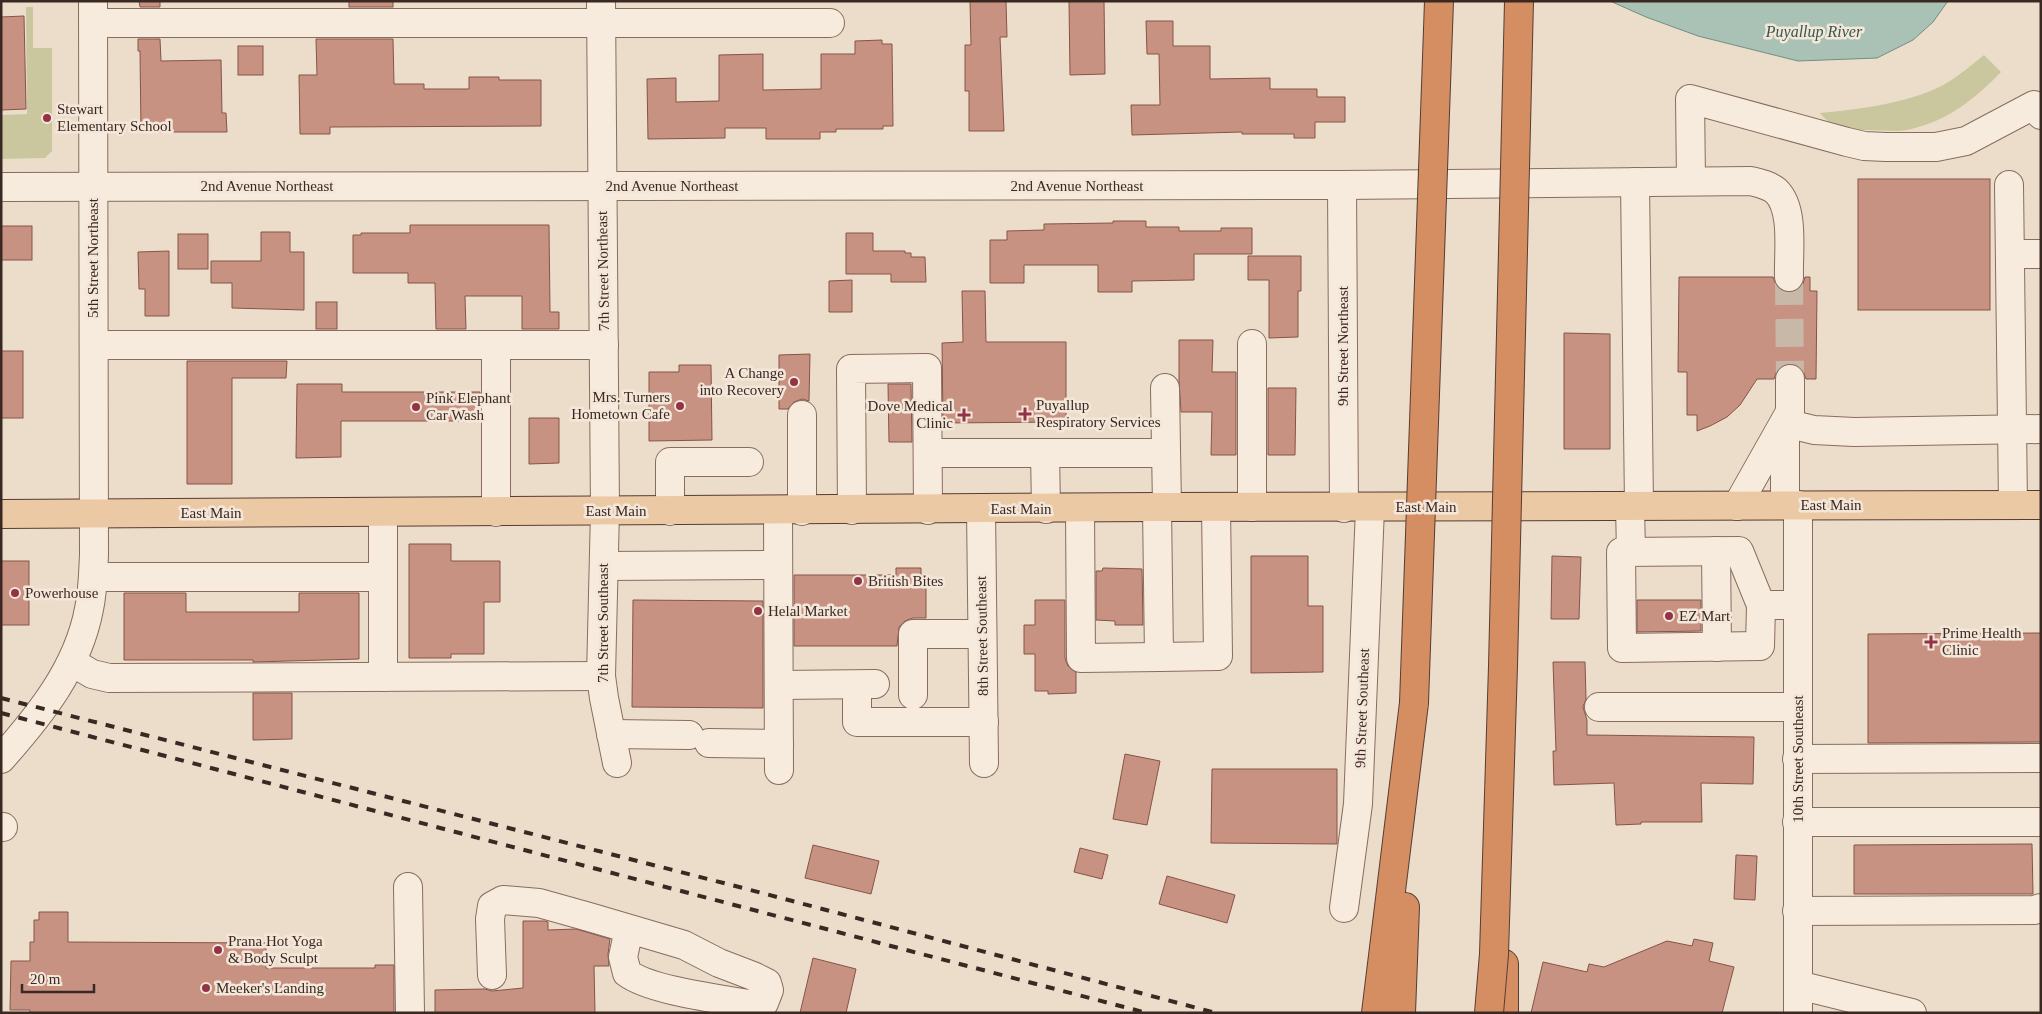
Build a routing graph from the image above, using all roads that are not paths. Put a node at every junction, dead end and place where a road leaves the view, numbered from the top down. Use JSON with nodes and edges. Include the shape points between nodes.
{"nodes":[{"id":1,"x":1439,"y":1,"type":"edge"},
{"id":2,"x":1519,"y":1,"type":"edge"},
{"id":3,"x":93,"y":12,"type":"edge"},
{"id":4,"x":601,"y":12,"type":"edge"},
{"id":5,"x":830,"y":23,"type":"dead end"},
{"id":6,"x":2041,"y":115,"type":"edge"},
{"id":7,"x":1691,"y":181,"type":"junction"},
{"id":8,"x":1635,"y":182,"type":"junction"},
{"id":9,"x":1342,"y":185,"type":"junction"},
{"id":10,"x":2009,"y":185,"type":"dead end"},
{"id":11,"x":602,"y":186,"type":"junction"},
{"id":12,"x":93,"y":187,"type":"junction"},
{"id":13,"x":1,"y":188,"type":"edge"},
{"id":14,"x":2010,"y":254,"type":"junction"},
{"id":15,"x":2041,"y":254,"type":"edge"},
{"id":16,"x":1789,"y":277,"type":"tunnel mouth"},
{"id":17,"x":1252,"y":344,"type":"dead end"},
{"id":18,"x":94,"y":345,"type":"junction"},
{"id":19,"x":496,"y":345,"type":"junction"},
{"id":20,"x":604,"y":345,"type":"junction"},
{"id":21,"x":1790,"y":379,"type":"tunnel mouth"},
{"id":22,"x":1166,"y":388,"type":"dead end"},
{"id":23,"x":802,"y":414,"type":"dead end"},
{"id":24,"x":1785,"y":422,"type":"junction"},
{"id":25,"x":2012,"y":430,"type":"junction"},
{"id":26,"x":2041,"y":430,"type":"edge"},
{"id":27,"x":1045,"y":453,"type":"junction"},
{"id":28,"x":1166,"y":453,"type":"junction"},
{"id":29,"x":928,"y":454,"type":"junction"},
{"id":30,"x":749,"y":462,"type":"dead end"},
{"id":31,"x":1791,"y":505,"type":"junction"},
{"id":32,"x":2012,"y":505,"type":"junction"},
{"id":33,"x":2041,"y":505,"type":"edge"},
{"id":34,"x":1634,"y":506,"type":"junction"},
{"id":35,"x":1737,"y":506,"type":"junction"},
{"id":36,"x":1162,"y":507,"type":"junction"},
{"id":37,"x":1216,"y":507,"type":"junction"},
{"id":38,"x":1252,"y":507,"type":"junction"},
{"id":39,"x":1080,"y":508,"type":"junction"},
{"id":40,"x":1357,"y":508,"type":"junction"},
{"id":41,"x":981,"y":509,"type":"junction"},
{"id":42,"x":1046,"y":509,"type":"junction"},
{"id":43,"x":790,"y":510,"type":"junction"},
{"id":44,"x":852,"y":510,"type":"junction"},
{"id":45,"x":928,"y":510,"type":"junction"},
{"id":46,"x":605,"y":511,"type":"junction"},
{"id":47,"x":670,"y":511,"type":"junction"},
{"id":48,"x":496,"y":512,"type":"junction"},
{"id":49,"x":382,"y":513,"type":"junction"},
{"id":50,"x":1,"y":514,"type":"edge"},
{"id":51,"x":94,"y":514,"type":"junction"},
{"id":52,"x":1716,"y":551,"type":"junction"},
{"id":53,"x":1631,"y":552,"type":"junction"},
{"id":54,"x":778,"y":565,"type":"junction"},
{"id":55,"x":604,"y":566,"type":"junction"},
{"id":56,"x":93,"y":577,"type":"junction"},
{"id":57,"x":382,"y":577,"type":"junction"},
{"id":58,"x":1760,"y":605,"type":"junction"},
{"id":59,"x":1798,"y":605,"type":"junction"},
{"id":60,"x":982,"y":634,"type":"junction"},
{"id":61,"x":1717,"y":647,"type":"junction"},
{"id":62,"x":1159,"y":657,"type":"junction"},
{"id":63,"x":72,"y":662,"type":"junction"},
{"id":64,"x":1503,"y":666,"type":"junction"},
{"id":65,"x":601,"y":676,"type":"junction"},
{"id":66,"x":382,"y":677,"type":"junction"},
{"id":67,"x":779,"y":685,"type":"junction"},
{"id":68,"x":914,"y":695,"type":"dead end"},
{"id":69,"x":1414,"y":703,"type":"junction"},
{"id":70,"x":1599,"y":707,"type":"dead end"},
{"id":71,"x":1798,"y":708,"type":"junction"},
{"id":72,"x":984,"y":722,"type":"junction"},
{"id":73,"x":611,"y":734,"type":"junction"},
{"id":74,"x":2041,"y":758,"type":"edge"},
{"id":75,"x":1,"y":759,"type":"edge"},
{"id":76,"x":1798,"y":759,"type":"junction"},
{"id":77,"x":617,"y":763,"type":"dead end"},
{"id":78,"x":984,"y":763,"type":"dead end"},
{"id":79,"x":1798,"y":822,"type":"junction"},
{"id":80,"x":2041,"y":822,"type":"edge"},
{"id":81,"x":408,"y":887,"type":"dead end"},
{"id":82,"x":1344,"y":908,"type":"dead end"},
{"id":83,"x":2041,"y":908,"type":"edge"},
{"id":84,"x":1797,"y":911,"type":"junction"},
{"id":85,"x":628,"y":929,"type":"junction"},
{"id":86,"x":492,"y":975,"type":"dead end"},
{"id":87,"x":1798,"y":985,"type":"junction"},
{"id":88,"x":410,"y":1013,"type":"edge"},
{"id":89,"x":1376,"y":1013,"type":"edge"},
{"id":90,"x":1401,"y":1013,"type":"edge"},
{"id":91,"x":1489,"y":1013,"type":"edge"},
{"id":92,"x":1504,"y":1013,"type":"edge"},
{"id":93,"x":1798,"y":1013,"type":"edge"},
{"id":94,"x":1912,"y":1013,"type":"edge"}],
"edges":[{"from":1,"to":69,"type":"highway","bridge":true},
{"from":2,"to":64,"type":"highway","bridge":true},
{"from":3,"to":4,"type":"street"},
{"from":3,"to":12,"type":"street","name":"5th Street Northeast"},
{"from":4,"to":5,"type":"street"},
{"from":4,"to":11,"type":"street","name":"7th Street Northeast"},
{"from":6,"to":7,"type":"street","via":[[2034,105],[1953,145],[1864,146],[1690,99]]},
{"from":7,"to":8,"type":"street","name":"2nd Avenue Northeast"},
{"from":7,"to":16,"type":"street","name":"2nd Avenue Northeast","via":[[1751,181],[1775,190],[1786,204],[1788,215]]},
{"from":8,"to":9,"type":"street","name":"2nd Avenue Northeast"},
{"from":8,"to":34,"type":"street"},
{"from":9,"to":11,"type":"street","name":"2nd Avenue Northeast"},
{"from":9,"to":40,"type":"street","name":"9th Street Northeast"},
{"from":10,"to":14,"type":"street"},
{"from":11,"to":12,"type":"street","name":"2nd Avenue Northeast"},
{"from":11,"to":20,"type":"street","name":"7th Street Northeast"},
{"from":12,"to":13,"type":"street","name":"2nd Avenue Northeast"},
{"from":12,"to":18,"type":"street","name":"5th Street Northeast"},
{"from":14,"to":15,"type":"street"},
{"from":14,"to":25,"type":"street"},
{"from":17,"to":38,"type":"street"},
{"from":18,"to":19,"type":"street"},
{"from":18,"to":51,"type":"street","name":"5th Street Northeast"},
{"from":19,"to":20,"type":"street"},
{"from":19,"to":48,"type":"street"},
{"from":20,"to":46,"type":"street","name":"7th Street Northeast"},
{"from":21,"to":24,"type":"street","via":[[1790,412]]},
{"from":22,"to":28,"type":"street"},
{"from":23,"to":43,"type":"street"},
{"from":24,"to":25,"type":"street","via":[[1814,430],[1854,432]]},
{"from":24,"to":31,"type":"street","name":"10th Street Southeast"},
{"from":24,"to":35,"type":"street"},
{"from":25,"to":26,"type":"street"},
{"from":25,"to":32,"type":"street"},
{"from":27,"to":28,"type":"street"},
{"from":27,"to":29,"type":"street"},
{"from":27,"to":42,"type":"street"},
{"from":28,"to":36,"type":"street"},
{"from":29,"to":44,"type":"street","via":[[927,368],[851,369]]},
{"from":29,"to":45,"type":"street"},
{"from":30,"to":47,"type":"street","via":[[670,462]]},
{"from":31,"to":32,"type":"main road","name":"East Main"},
{"from":31,"to":35,"type":"main road","name":"East Main"},
{"from":31,"to":59,"type":"street","name":"10th Street Southeast"},
{"from":32,"to":33,"type":"main road","name":"East Main"},
{"from":34,"to":35,"type":"main road","name":"East Main"},
{"from":34,"to":40,"type":"main road","name":"East Main"},
{"from":34,"to":53,"type":"street"},
{"from":36,"to":37,"type":"main road","name":"East Main"},
{"from":36,"to":39,"type":"main road","name":"East Main"},
{"from":36,"to":62,"type":"street"},
{"from":37,"to":38,"type":"main road","name":"East Main"},
{"from":37,"to":62,"type":"street","via":[[1218,656]]},
{"from":38,"to":40,"type":"main road","name":"East Main"},
{"from":39,"to":42,"type":"main road","name":"East Main"},
{"from":39,"to":62,"type":"street","via":[[1081,658]]},
{"from":40,"to":82,"type":"street","name":"9th Street Southeast","via":[[1358,804]]},
{"from":41,"to":42,"type":"main road","name":"East Main"},
{"from":41,"to":45,"type":"main road","name":"East Main"},
{"from":41,"to":60,"type":"street","name":"8th Street Southeast"},
{"from":43,"to":44,"type":"main road","name":"East Main"},
{"from":43,"to":47,"type":"main road","name":"East Main"},
{"from":43,"to":54,"type":"street"},
{"from":44,"to":45,"type":"main road","name":"East Main"},
{"from":46,"to":47,"type":"main road","name":"East Main"},
{"from":46,"to":48,"type":"main road","name":"East Main"},
{"from":46,"to":55,"type":"street","name":"7th Street Southeast"},
{"from":48,"to":49,"type":"main road","name":"East Main"},
{"from":49,"to":51,"type":"main road","name":"East Main"},
{"from":49,"to":57,"type":"street"},
{"from":50,"to":51,"type":"main road","name":"East Main"},
{"from":51,"to":56,"type":"street","name":"5th Street Northeast"},
{"from":52,"to":53,"type":"street"},
{"from":52,"to":58,"type":"street","via":[[1739,551]]},
{"from":52,"to":61,"type":"street"},
{"from":53,"to":61,"type":"street","via":[[1621,552],[1622,648]]},
{"from":54,"to":55,"type":"street"},
{"from":54,"to":67,"type":"street"},
{"from":55,"to":65,"type":"street","name":"7th Street Southeast"},
{"from":56,"to":57,"type":"street"},
{"from":56,"to":63,"type":"street","name":"5th Street Northeast","via":[[89,609]]},
{"from":57,"to":66,"type":"street"},
{"from":58,"to":59,"type":"street"},
{"from":58,"to":61,"type":"street","via":[[1760,646]]},
{"from":59,"to":71,"type":"street","name":"10th Street Southeast"},
{"from":60,"to":68,"type":"street","via":[[914,634]]},
{"from":60,"to":72,"type":"street","name":"8th Street Southeast"},
{"from":63,"to":66,"type":"street","via":[[92,674],[109,678]]},
{"from":63,"to":75,"type":"street","name":"5th Street Northeast","via":[[43,709]]},
{"from":64,"to":91,"type":"highway","bridge":true,"via":[[1494,954]]},
{"from":64,"to":92,"type":"highway","bridge":true},
{"from":65,"to":66,"type":"street"},
{"from":65,"to":73,"type":"street","name":"7th Street Southeast"},
{"from":67,"to":72,"type":"street","via":[[866,684],[857,722]]},
{"from":67,"to":73,"type":"street","via":[[779,757],[699,739]]},
{"from":69,"to":89,"type":"highway"},
{"from":69,"to":90,"type":"highway"},
{"from":70,"to":71,"type":"street"},
{"from":71,"to":76,"type":"street","name":"10th Street Southeast"},
{"from":72,"to":78,"type":"street","name":"8th Street Southeast"},
{"from":73,"to":77,"type":"street","name":"7th Street Southeast"},
{"from":74,"to":76,"type":"street"},
{"from":76,"to":79,"type":"street","name":"10th Street Southeast"},
{"from":79,"to":80,"type":"street"},
{"from":79,"to":84,"type":"street","name":"10th Street Southeast"},
{"from":81,"to":88,"type":"street"},
{"from":83,"to":84,"type":"street"},
{"from":84,"to":87,"type":"street","name":"10th Street Southeast"},
{"from":85,"to":85,"type":"street","via":[[623,958],[627,973],[637,980],[759,1006],[764,1003],[769,990],[767,983],[719,964],[684,945]]},
{"from":85,"to":86,"type":"street","via":[[539,903],[503,900],[492,906],[490,919]]},
{"from":87,"to":93,"type":"street","name":"10th Street Southeast"},
{"from":87,"to":94,"type":"street"}]}
